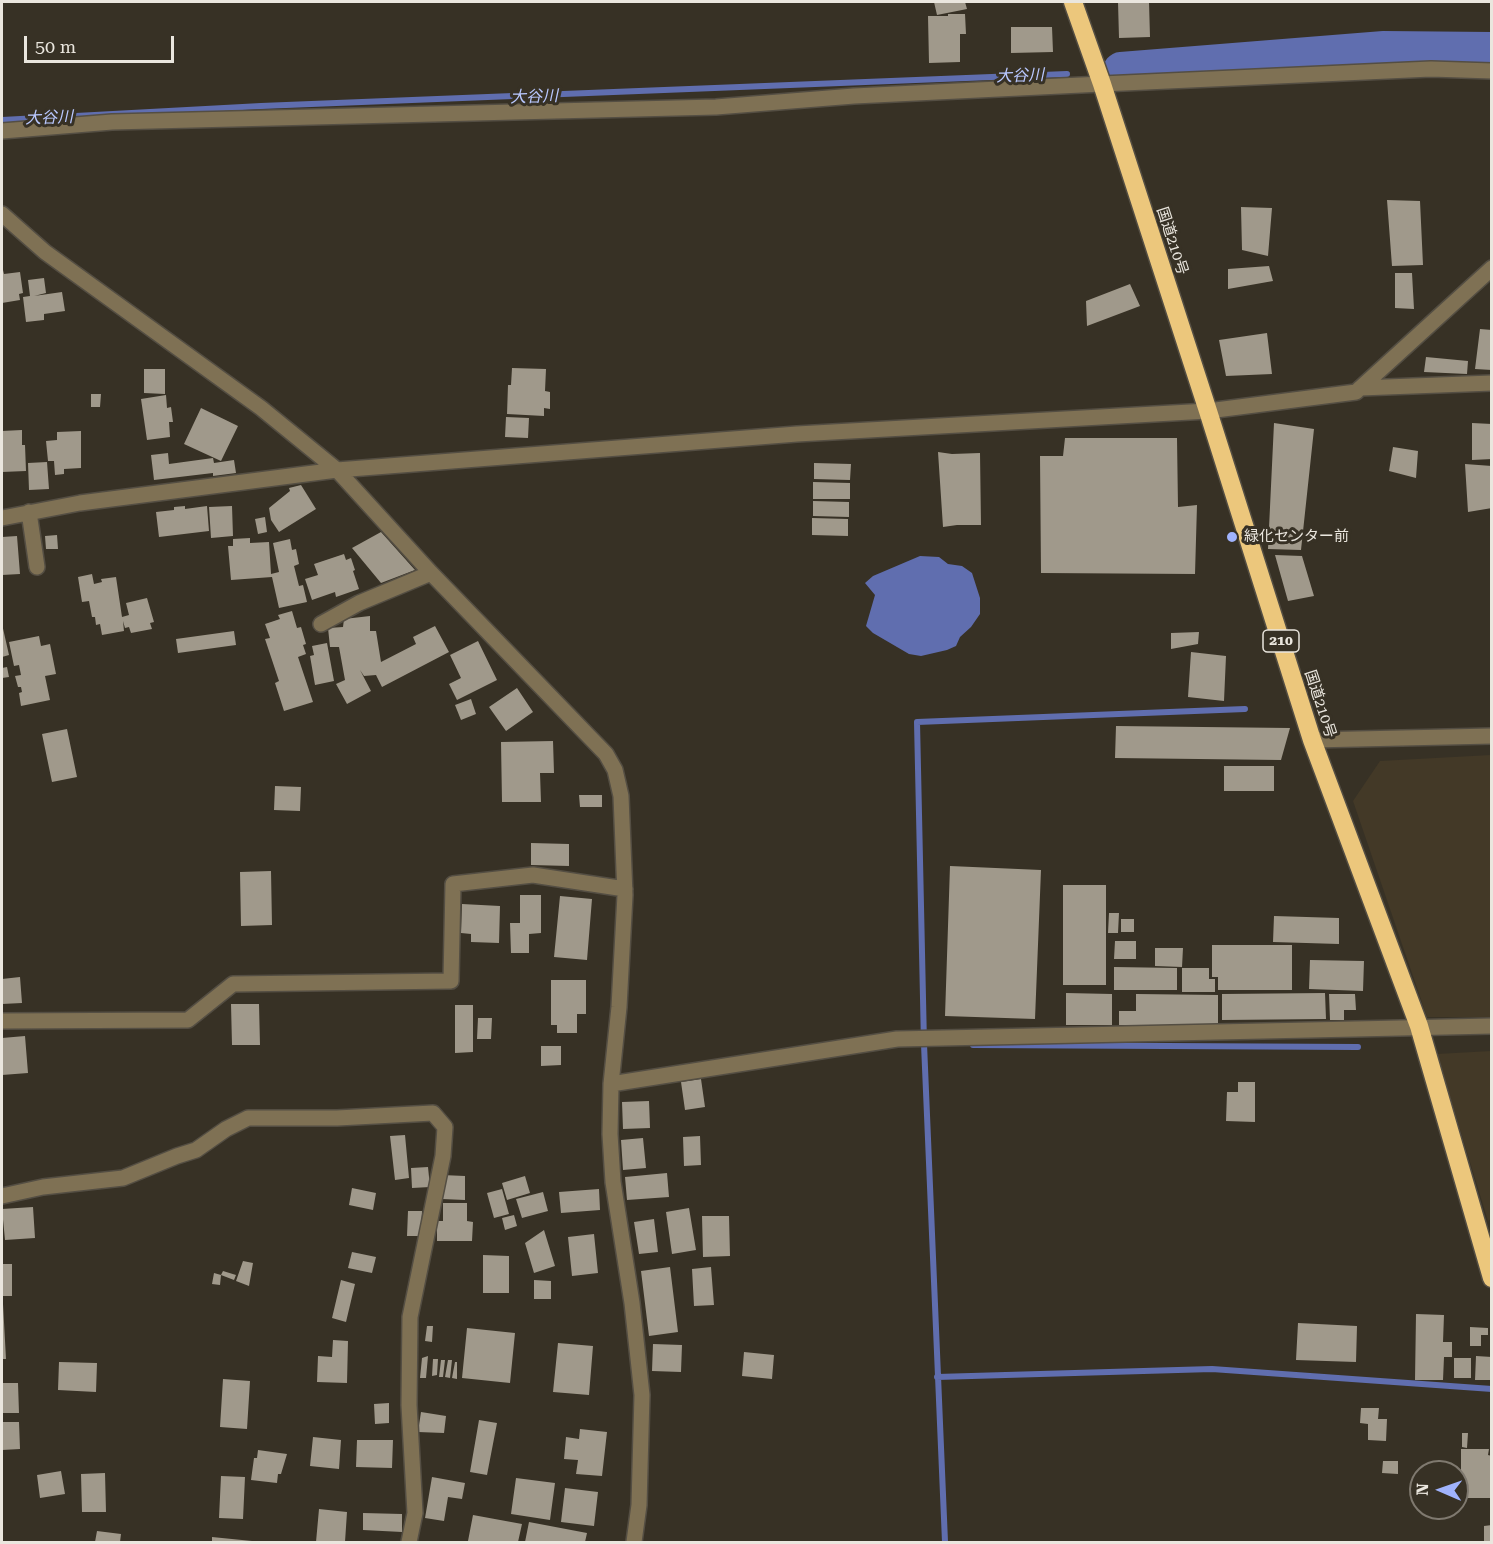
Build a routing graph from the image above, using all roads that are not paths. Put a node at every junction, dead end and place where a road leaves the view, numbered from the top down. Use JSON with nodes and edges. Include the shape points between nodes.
{"nodes":[{"id":1,"x":1073,"y":2,"type":"edge"},
{"id":2,"x":1491,"y":71,"type":"edge"},
{"id":3,"x":1102,"y":84,"type":"junction"},
{"id":4,"x":2,"y":131,"type":"edge"},
{"id":5,"x":2,"y":214,"type":"edge"},
{"id":6,"x":1491,"y":268,"type":"edge"},
{"id":7,"x":1491,"y":383,"type":"edge"},
{"id":8,"x":1360,"y":388,"type":"junction"},
{"id":9,"x":1208,"y":411,"type":"junction"},
{"id":10,"x":337,"y":470,"type":"junction"},
{"id":11,"x":29,"y":512,"type":"junction"},
{"id":12,"x":2,"y":518,"type":"edge"},
{"id":13,"x":37,"y":567,"type":"dead end"},
{"id":14,"x":431,"y":573,"type":"junction"},
{"id":15,"x":321,"y":624,"type":"dead end"},
{"id":16,"x":1491,"y":736,"type":"edge"},
{"id":17,"x":1312,"y":740,"type":"junction"},
{"id":18,"x":625,"y":889,"type":"junction"},
{"id":19,"x":2,"y":1021,"type":"edge"},
{"id":20,"x":1419,"y":1026,"type":"junction"},
{"id":21,"x":1491,"y":1026,"type":"edge"},
{"id":22,"x":611,"y":1084,"type":"junction"},
{"id":23,"x":2,"y":1196,"type":"edge"},
{"id":24,"x":1491,"y":1278,"type":"edge"},
{"id":25,"x":408,"y":1542,"type":"edge"},
{"id":26,"x":634,"y":1542,"type":"edge"}],
"edges":[{"from":1,"to":3,"type":"highway","name":"国道210号","number":"210"},
{"from":2,"to":3,"type":"street","via":[[1431,69]]},
{"from":3,"to":4,"type":"street","via":[[716,107],[112,122]]},
{"from":3,"to":9,"type":"highway","name":"国道210号","number":"210"},
{"from":5,"to":10,"type":"street","via":[[45,252],[261,408]]},
{"from":6,"to":8,"type":"street"},
{"from":7,"to":8,"type":"street"},
{"from":8,"to":9,"type":"street","via":[[1356,392]]},
{"from":9,"to":10,"type":"street","via":[[797,434]]},
{"from":9,"to":17,"type":"highway","name":"国道210号","number":"210"},
{"from":10,"to":11,"type":"street"},
{"from":10,"to":14,"type":"street"},
{"from":11,"to":12,"type":"street"},
{"from":11,"to":13,"type":"street"},
{"from":14,"to":15,"type":"street","via":[[359,603]]},
{"from":14,"to":18,"type":"street","via":[[606,754],[615,770],[621,796]]},
{"from":16,"to":17,"type":"street"},
{"from":17,"to":20,"type":"highway","name":"国道210号","number":"210"},
{"from":18,"to":19,"type":"street","via":[[533,875],[453,884],[450,981],[233,984],[188,1020]]},
{"from":18,"to":22,"type":"street"},
{"from":20,"to":21,"type":"street"},
{"from":20,"to":22,"type":"street","via":[[897,1039]]},
{"from":20,"to":24,"type":"highway","name":"国道210号","number":"210"},
{"from":22,"to":26,"type":"street","via":[[613,1182],[642,1395]]},
{"from":23,"to":25,"type":"street","via":[[123,1178],[196,1150],[248,1118],[433,1113],[445,1127],[444,1146],[410,1317],[409,1405],[415,1513]]}]}
